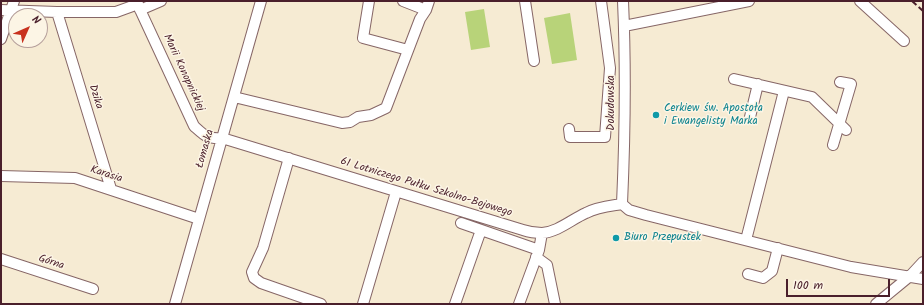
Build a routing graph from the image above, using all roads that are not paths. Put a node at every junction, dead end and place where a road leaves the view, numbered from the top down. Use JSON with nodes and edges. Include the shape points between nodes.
{"nodes":[{"id":1,"x":161,"y":1,"type":"edge"},
{"id":2,"x":261,"y":1,"type":"edge"},
{"id":3,"x":368,"y":1,"type":"edge"},
{"id":4,"x":403,"y":1,"type":"edge"},
{"id":5,"x":525,"y":1,"type":"edge"},
{"id":6,"x":601,"y":1,"type":"edge"},
{"id":7,"x":623,"y":1,"type":"edge"},
{"id":8,"x":749,"y":1,"type":"edge"},
{"id":9,"x":860,"y":1,"type":"edge"},
{"id":10,"x":138,"y":5,"type":"edge"},
{"id":11,"x":427,"y":5,"type":"edge"},
{"id":12,"x":8,"y":7,"type":"edge"},
{"id":13,"x":57,"y":12,"type":"junction"},
{"id":14,"x":624,"y":26,"type":"junction"},
{"id":15,"x":1,"y":39,"type":"edge"},
{"id":16,"x":904,"y":41,"type":"dead end"},
{"id":17,"x":408,"y":50,"type":"junction"},
{"id":18,"x":534,"y":61,"type":"dead end"},
{"id":19,"x":734,"y":78,"type":"dead end"},
{"id":20,"x":840,"y":82,"type":"dead end"},
{"id":21,"x":758,"y":84,"type":"junction"},
{"id":22,"x":784,"y":90,"type":"junction"},
{"id":23,"x":234,"y":97,"type":"junction"},
{"id":24,"x":750,"y":117,"type":"dead end"},
{"id":25,"x":843,"y":127,"type":"junction"},
{"id":26,"x":569,"y":129,"type":"dead end"},
{"id":27,"x":222,"y":138,"type":"junction"},
{"id":28,"x":833,"y":146,"type":"dead end"},
{"id":29,"x":289,"y":158,"type":"junction"},
{"id":30,"x":1,"y":176,"type":"edge"},
{"id":31,"x":111,"y":189,"type":"junction"},
{"id":32,"x":396,"y":192,"type":"junction"},
{"id":33,"x":622,"y":204,"type":"junction"},
{"id":34,"x":199,"y":219,"type":"junction"},
{"id":35,"x":461,"y":222,"type":"dead end"},
{"id":36,"x":481,"y":230,"type":"junction"},
{"id":37,"x":542,"y":233,"type":"junction"},
{"id":38,"x":746,"y":240,"type":"junction"},
{"id":39,"x":778,"y":248,"type":"junction"},
{"id":40,"x":538,"y":254,"type":"junction"},
{"id":41,"x":1,"y":259,"type":"edge"},
{"id":42,"x":923,"y":262,"type":"edge"},
{"id":43,"x":748,"y":274,"type":"dead end"},
{"id":44,"x":910,"y":276,"type":"junction"},
{"id":45,"x":923,"y":279,"type":"edge"},
{"id":46,"x":93,"y":289,"type":"dead end"},
{"id":47,"x":175,"y":304,"type":"edge"},
{"id":48,"x":321,"y":304,"type":"edge"},
{"id":49,"x":363,"y":304,"type":"edge"},
{"id":50,"x":455,"y":304,"type":"edge"},
{"id":51,"x":519,"y":304,"type":"edge"},
{"id":52,"x":555,"y":304,"type":"edge"},
{"id":53,"x":876,"y":304,"type":"edge"}],
"edges":[{"from":1,"to":10,"type":"street"},
{"from":2,"to":23,"type":"street","name":"Łomaska"},
{"from":3,"to":17,"type":"street","via":[[364,38]]},
{"from":4,"to":11,"type":"street"},
{"from":5,"to":18,"type":"street"},
{"from":6,"to":26,"type":"street","via":[[610,68],[605,137],[570,138]]},
{"from":7,"to":14,"type":"street","name":"Dokudowska"},
{"from":8,"to":14,"type":"street"},
{"from":9,"to":16,"type":"street"},
{"from":10,"to":13,"type":"street","via":[[116,12]]},
{"from":10,"to":27,"type":"street","name":"Marii Konopnickiej","via":[[194,126],[212,139]]},
{"from":11,"to":17,"type":"street"},
{"from":12,"to":13,"type":"street"},
{"from":12,"to":15,"type":"street"},
{"from":13,"to":31,"type":"street","name":"Dzika"},
{"from":14,"to":33,"type":"street","name":"Dokudowska","via":[[625,140]]},
{"from":17,"to":23,"type":"street","via":[[386,108],[346,123]]},
{"from":19,"to":21,"type":"street"},
{"from":20,"to":25,"type":"street","via":[[850,84]]},
{"from":21,"to":22,"type":"street"},
{"from":21,"to":24,"type":"street"},
{"from":22,"to":25,"type":"street","via":[[812,98]]},
{"from":22,"to":38,"type":"street"},
{"from":23,"to":27,"type":"street","name":"Łomaska"},
{"from":25,"to":28,"type":"street"},
{"from":27,"to":29,"type":"street","name":"61 Lotniczego Pułku Szkolno-Bojowego"},
{"from":27,"to":34,"type":"street","name":"Łomaska"},
{"from":29,"to":32,"type":"street","name":"61 Lotniczego Pułku Szkolno-Bojowego"},
{"from":29,"to":48,"type":"street","via":[[262,248],[253,268],[253,275],[261,283]]},
{"from":30,"to":31,"type":"street","name":"Karasia","via":[[76,178]]},
{"from":31,"to":34,"type":"street","name":"Karasia"},
{"from":32,"to":37,"type":"street","name":"61 Lotniczego Pułku Szkolno-Bojowego","via":[[523,230]]},
{"from":32,"to":49,"type":"street"},
{"from":33,"to":37,"type":"street","name":"61 Lotniczego Pułku Szkolno-Bojowego","via":[[599,208],[557,229]]},
{"from":33,"to":38,"type":"street","via":[[629,210]]},
{"from":34,"to":47,"type":"street","name":"Łomaska"},
{"from":35,"to":36,"type":"street"},
{"from":36,"to":40,"type":"street"},
{"from":36,"to":50,"type":"street"},
{"from":37,"to":40,"type":"street"},
{"from":38,"to":39,"type":"street"},
{"from":39,"to":43,"type":"street","via":[[772,271],[763,278]]},
{"from":39,"to":44,"type":"street","via":[[851,267]]},
{"from":40,"to":51,"type":"street"},
{"from":40,"to":52,"type":"street","via":[[547,265]]},
{"from":41,"to":46,"type":"street","name":"Górna"},
{"from":42,"to":44,"type":"street"},
{"from":44,"to":45,"type":"street"},
{"from":44,"to":53,"type":"street"}]}
